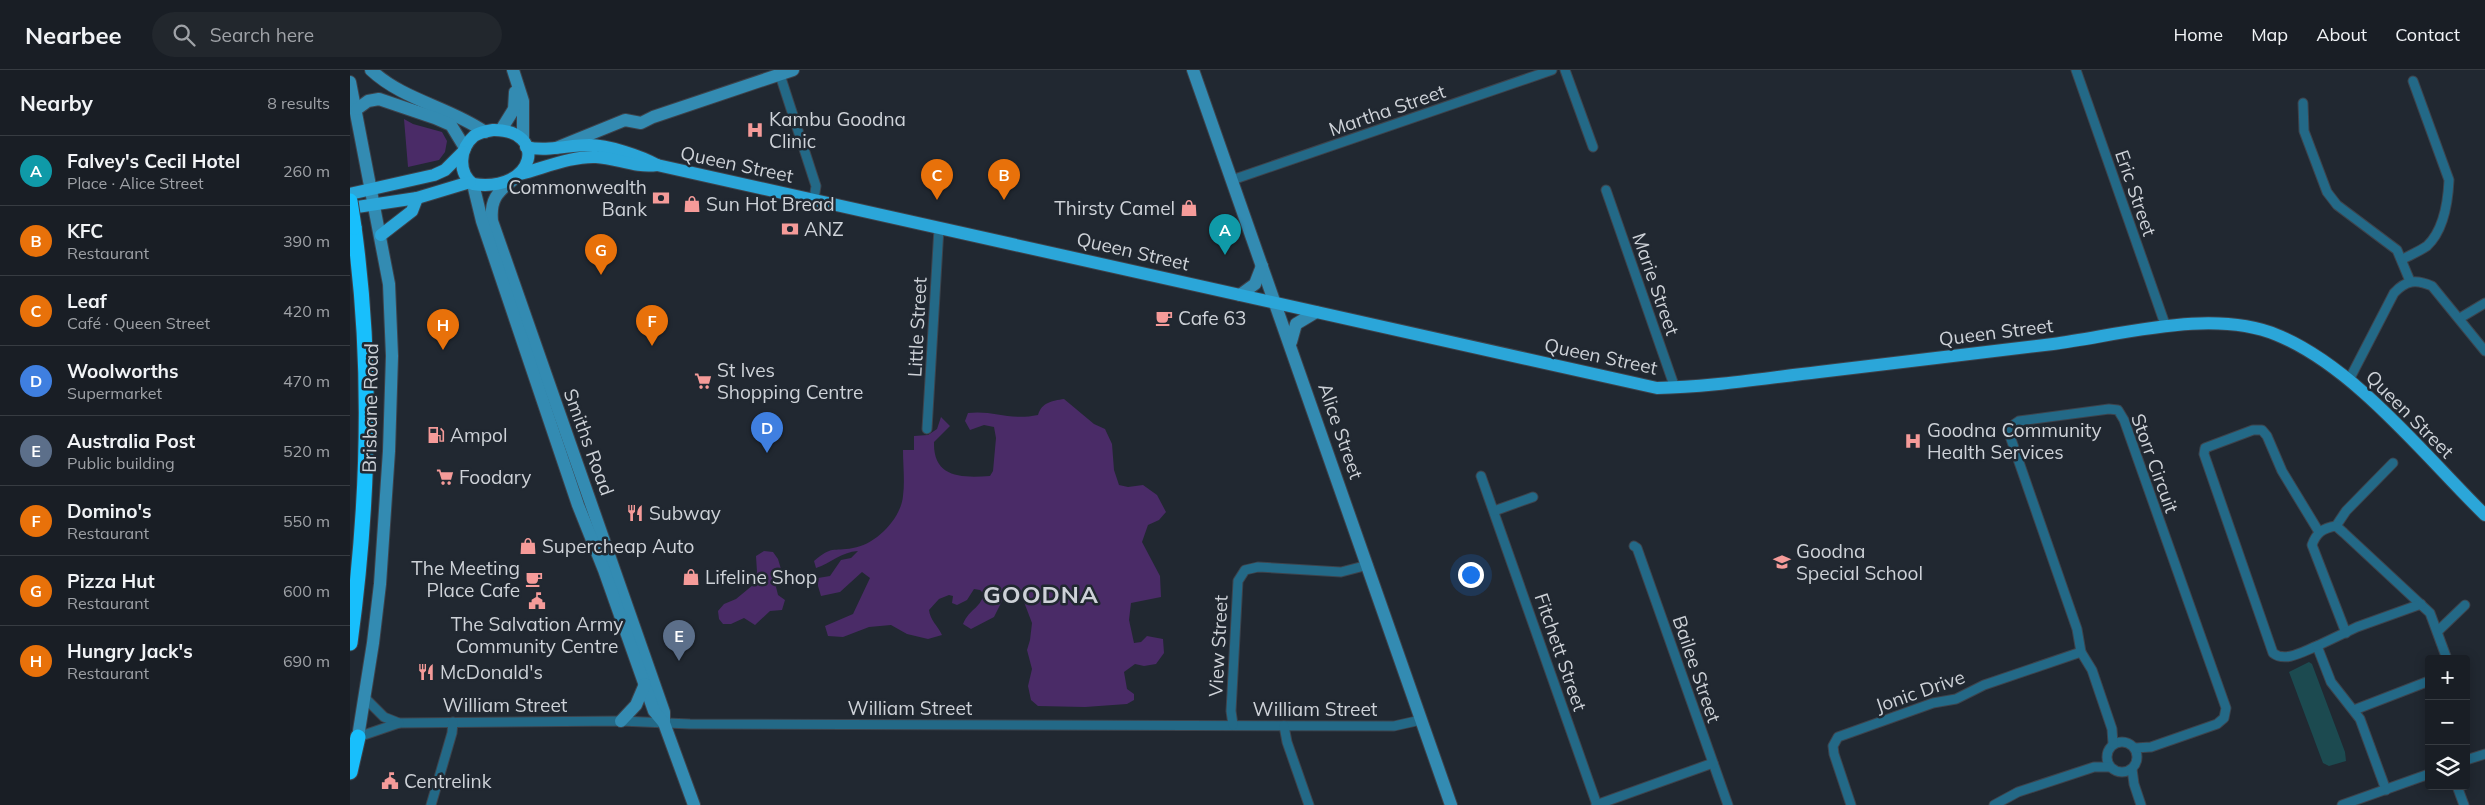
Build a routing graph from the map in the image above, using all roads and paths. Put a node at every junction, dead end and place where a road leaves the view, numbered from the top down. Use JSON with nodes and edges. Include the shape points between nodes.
{"nodes":[{"id":1,"x":370,"y":70,"type":"edge"},
{"id":2,"x":793,"y":70,"type":"edge"},
{"id":3,"x":1193,"y":70,"type":"edge"},
{"id":4,"x":1552,"y":70,"type":"edge"},
{"id":5,"x":1565,"y":70,"type":"edge"},
{"id":6,"x":2076,"y":70,"type":"edge"},
{"id":7,"x":513,"y":71,"type":"edge"},
{"id":8,"x":780,"y":75,"type":"junction"},
{"id":9,"x":2412,"y":81,"type":"dead end"},
{"id":10,"x":350,"y":82,"type":"edge"},
{"id":11,"x":2303,"y":103,"type":"dead end"},
{"id":12,"x":357,"y":109,"type":"junction"},
{"id":13,"x":501,"y":130,"type":"junction"},
{"id":14,"x":485,"y":132,"type":"junction"},
{"id":15,"x":524,"y":143,"type":"junction"},
{"id":16,"x":1593,"y":147,"type":"dead end"},
{"id":17,"x":555,"y":148,"type":"junction"},
{"id":18,"x":464,"y":150,"type":"junction"},
{"id":19,"x":657,"y":165,"type":"junction"},
{"id":20,"x":517,"y":177,"type":"junction"},
{"id":21,"x":1232,"y":180,"type":"junction"},
{"id":22,"x":471,"y":183,"type":"junction"},
{"id":23,"x":372,"y":190,"type":"junction"},
{"id":24,"x":1606,"y":190,"type":"dead end"},
{"id":25,"x":350,"y":194,"type":"edge"},
{"id":26,"x":417,"y":198,"type":"junction"},
{"id":27,"x":814,"y":199,"type":"junction"},
{"id":28,"x":350,"y":201,"type":"edge"},
{"id":29,"x":374,"y":205,"type":"junction"},
{"id":30,"x":350,"y":208,"type":"edge"},
{"id":31,"x":939,"y":228,"type":"junction"},
{"id":32,"x":381,"y":235,"type":"junction"},
{"id":33,"x":2402,"y":258,"type":"junction"},
{"id":34,"x":1262,"y":266,"type":"junction"},
{"id":35,"x":2410,"y":281,"type":"junction"},
{"id":36,"x":1240,"y":295,"type":"junction"},
{"id":37,"x":1276,"y":302,"type":"junction"},
{"id":38,"x":2485,"y":303,"type":"edge"},
{"id":39,"x":1316,"y":312,"type":"junction"},
{"id":40,"x":2460,"y":318,"type":"junction"},
{"id":41,"x":2166,"y":328,"type":"junction"},
{"id":42,"x":1291,"y":343,"type":"junction"},
{"id":43,"x":2485,"y":351,"type":"edge"},
{"id":44,"x":2349,"y":380,"type":"junction"},
{"id":45,"x":1675,"y":388,"type":"junction"},
{"id":46,"x":927,"y":429,"type":"dead end"},
{"id":47,"x":2393,"y":463,"type":"dead end"},
{"id":48,"x":1481,"y":476,"type":"dead end"},
{"id":49,"x":1533,"y":497,"type":"dead end"},
{"id":50,"x":1494,"y":511,"type":"junction"},
{"id":51,"x":2485,"y":515,"type":"edge"},
{"id":52,"x":2336,"y":526,"type":"junction"},
{"id":53,"x":2319,"y":532,"type":"junction"},
{"id":54,"x":1634,"y":546,"type":"dead end"},
{"id":55,"x":1368,"y":565,"type":"junction"},
{"id":56,"x":2421,"y":604,"type":"junction"},
{"id":57,"x":2465,"y":605,"type":"dead end"},
{"id":58,"x":2438,"y":632,"type":"junction"},
{"id":59,"x":2346,"y":633,"type":"junction"},
{"id":60,"x":350,"y":643,"type":"edge"},
{"id":61,"x":2317,"y":646,"type":"junction"},
{"id":62,"x":2081,"y":652,"type":"junction"},
{"id":63,"x":2445,"y":655,"type":"edge"},
{"id":64,"x":2425,"y":683,"type":"edge"},
{"id":65,"x":644,"y":684,"type":"junction"},
{"id":66,"x":365,"y":698,"type":"junction"},
{"id":67,"x":2354,"y":710,"type":"junction"},
{"id":68,"x":621,"y":720,"type":"junction"},
{"id":69,"x":1421,"y":720,"type":"junction"},
{"id":70,"x":453,"y":722,"type":"junction"},
{"id":71,"x":399,"y":723,"type":"junction"},
{"id":72,"x":664,"y":723,"type":"junction"},
{"id":73,"x":1233,"y":725,"type":"junction"},
{"id":74,"x":1284,"y":726,"type":"junction"},
{"id":75,"x":358,"y":737,"type":"junction"},
{"id":76,"x":2118,"y":743,"type":"junction"},
{"id":77,"x":2151,"y":747,"type":"junction"},
{"id":78,"x":2135,"y":748,"type":"junction"},
{"id":79,"x":2485,"y":754,"type":"edge"},
{"id":80,"x":2138,"y":757,"type":"junction"},
{"id":81,"x":2470,"y":759,"type":"edge"},
{"id":82,"x":2109,"y":762,"type":"junction"},
{"id":83,"x":1713,"y":763,"type":"junction"},
{"id":84,"x":2128,"y":771,"type":"junction"},
{"id":85,"x":350,"y":772,"type":"edge"},
{"id":86,"x":2425,"y":775,"type":"edge"},
{"id":87,"x":2386,"y":790,"type":"junction"},
{"id":88,"x":2458,"y":790,"type":"edge"},
{"id":89,"x":431,"y":805,"type":"edge"},
{"id":90,"x":694,"y":805,"type":"edge"},
{"id":91,"x":1309,"y":805,"type":"edge"},
{"id":92,"x":1452,"y":805,"type":"edge"},
{"id":93,"x":1597,"y":805,"type":"edge"},
{"id":94,"x":1728,"y":805,"type":"edge"},
{"id":95,"x":1851,"y":805,"type":"edge"},
{"id":96,"x":1994,"y":805,"type":"edge"},
{"id":97,"x":2140,"y":805,"type":"edge"},
{"id":98,"x":2342,"y":805,"type":"edge"},
{"id":99,"x":2464,"y":805,"type":"edge"}],
"edges":[{"from":1,"to":14,"type":"street","via":[[394,88],[462,118]]},
{"from":2,"to":8,"type":"street"},
{"from":3,"to":21,"type":"street","name":"Alice Street"},
{"from":4,"to":21,"type":"street","name":"Martha Street"},
{"from":5,"to":16,"type":"street"},
{"from":6,"to":41,"type":"street","name":"Eric Street"},
{"from":7,"to":13,"type":"street","via":[[514,110]]},
{"from":7,"to":15,"type":"street","via":[[523,101]]},
{"from":8,"to":17,"type":"street","via":[[641,123],[625,120]]},
{"from":8,"to":27,"type":"street","via":[[816,186]]},
{"from":9,"to":33,"type":"street","via":[[2449,180],[2448,198],[2439,229],[2426,246]]},
{"from":10,"to":12,"type":"street","name":"Brisbane Road"},
{"from":11,"to":33,"type":"street","via":[[2304,132],[2332,200],[2393,245]]},
{"from":12,"to":18,"type":"street","via":[[368,101],[379,99],[436,118],[451,125]]},
{"from":12,"to":23,"type":"street","name":"Brisbane Road"},
{"from":13,"to":14,"type":"main road"},
{"from":13,"to":15,"type":"main road","via":[[512,132]]},
{"from":14,"to":18,"type":"main road","via":[[474,137]]},
{"from":15,"to":17,"type":"main road","name":"Queen Street"},
{"from":15,"to":20,"type":"main road","via":[[527,164]]},
{"from":17,"to":19,"type":"main road","name":"Queen Street","via":[[591,145],[643,157]]},
{"from":18,"to":22,"type":"main road","via":[[464,170]]},
{"from":18,"to":23,"type":"main road","via":[[445,170],[434,175]]},
{"from":19,"to":20,"type":"main road","name":"Queen Street","via":[[642,167],[596,157],[573,160]]},
{"from":19,"to":27,"type":"main road","name":"Queen Street"},
{"from":20,"to":22,"type":"main road","via":[[492,185]]},
{"from":20,"to":72,"type":"street","name":"Smiths Road","via":[[496,194],[492,221],[639,638],[664,712]]},
{"from":21,"to":34,"type":"street","name":"Alice Street"},
{"from":22,"to":26,"type":"main road"},
{"from":22,"to":65,"type":"street","name":"Smiths Road","via":[[562,458]]},
{"from":23,"to":25,"type":"main road"},
{"from":23,"to":29,"type":"street","name":"Brisbane Road"},
{"from":24,"to":45,"type":"street","name":"Marie Street"},
{"from":26,"to":29,"type":"main road"},
{"from":26,"to":32,"type":"main road","via":[[412,211]]},
{"from":27,"to":31,"type":"main road","name":"Queen Street"},
{"from":28,"to":60,"type":"highway","bridge":true,"via":[[365,350],[366,469],[359,580]]},
{"from":29,"to":30,"type":"main road"},
{"from":29,"to":32,"type":"street","name":"Brisbane Road"},
{"from":31,"to":36,"type":"main road","name":"Queen Street"},
{"from":31,"to":46,"type":"street","name":"Little Street"},
{"from":32,"to":66,"type":"street","name":"Brisbane Road","via":[[389,284],[392,399],[380,584]]},
{"from":33,"to":35,"type":"street"},
{"from":34,"to":36,"type":"street","via":[[1255,284]]},
{"from":34,"to":37,"type":"street","name":"Alice Street"},
{"from":35,"to":40,"type":"street","via":[[2432,286]]},
{"from":35,"to":44,"type":"street","via":[[2394,293]]},
{"from":36,"to":37,"type":"main road","name":"Queen Street"},
{"from":37,"to":39,"type":"main road","name":"Queen Street"},
{"from":37,"to":42,"type":"street","name":"Alice Street"},
{"from":38,"to":40,"type":"street"},
{"from":39,"to":42,"type":"street","via":[[1296,324]]},
{"from":39,"to":45,"type":"main road","name":"Queen Street","via":[[1640,385]]},
{"from":40,"to":43,"type":"street"},
{"from":41,"to":44,"type":"main road","name":"Queen Street","via":[[2225,324],[2276,334],[2321,359]]},
{"from":41,"to":45,"type":"main road","name":"Queen Street"},
{"from":42,"to":55,"type":"street","name":"Alice Street"},
{"from":44,"to":51,"type":"main road","name":"Queen Street"},
{"from":47,"to":52,"type":"street","via":[[2346,511]]},
{"from":48,"to":50,"type":"street","name":"Fitchett Street"},
{"from":49,"to":50,"type":"street"},
{"from":50,"to":93,"type":"street","name":"Fitchett Street"},
{"from":52,"to":53,"type":"street"},
{"from":52,"to":56,"type":"street"},
{"from":53,"to":59,"type":"street","via":[[2312,545]]},
{"from":53,"to":61,"type":"street","via":[[2282,471],[2262,430],[2252,430],[2205,448],[2204,454],[2273,652],[2285,658]]},
{"from":54,"to":83,"type":"street","name":"Bailee Street"},
{"from":55,"to":69,"type":"street","name":"Alice Street"},
{"from":55,"to":73,"type":"street","name":"View Street","via":[[1341,572],[1258,567],[1245,570],[1238,581]]},
{"from":56,"to":58,"type":"street","via":[[2433,618]]},
{"from":56,"to":59,"type":"street"},
{"from":57,"to":58,"type":"street"},
{"from":58,"to":63,"type":"street"},
{"from":59,"to":61,"type":"street"},
{"from":61,"to":67,"type":"street","via":[[2331,682]]},
{"from":62,"to":76,"type":"street","name":"Storr Circuit","via":[[2092,670]]},
{"from":62,"to":77,"type":"street","name":"Storr Circuit","via":[[2077,629],[2009,428],[2019,421],[2118,410],[2226,708],[2224,718],[2217,724]]},
{"from":62,"to":95,"type":"street","name":"Jonic Drive","via":[[1984,685],[1956,699],[1934,703],[1838,737],[1833,746],[1834,754]]},
{"from":64,"to":67,"type":"street"},
{"from":65,"to":68,"type":"street","via":[[636,705]]},
{"from":65,"to":72,"type":"street","name":"Smiths Road","via":[[654,712]]},
{"from":66,"to":71,"type":"street","via":[[384,717]]},
{"from":66,"to":75,"type":"street","name":"Brisbane Road"},
{"from":67,"to":87,"type":"street"},
{"from":68,"to":70,"type":"street","name":"William Street"},
{"from":68,"to":72,"type":"street","name":"William Street"},
{"from":69,"to":74,"type":"street","name":"William Street","via":[[1394,726]]},
{"from":69,"to":92,"type":"street","name":"Alice Street"},
{"from":70,"to":71,"type":"street","name":"William Street"},
{"from":70,"to":89,"type":"street"},
{"from":71,"to":75,"type":"street","name":"William Street"},
{"from":72,"to":73,"type":"street","name":"William Street"},
{"from":72,"to":90,"type":"street","name":"Smiths Road"},
{"from":73,"to":74,"type":"street","name":"William Street"},
{"from":74,"to":91,"type":"street"},
{"from":75,"to":85,"type":"highway"},
{"from":76,"to":78,"type":"street"},
{"from":76,"to":82,"type":"street"},
{"from":77,"to":78,"type":"street"},
{"from":77,"to":80,"type":"street"},
{"from":78,"to":80,"type":"street"},
{"from":79,"to":81,"type":"street"},
{"from":80,"to":84,"type":"street"},
{"from":82,"to":84,"type":"street"},
{"from":82,"to":96,"type":"street","via":[[2018,792]]},
{"from":83,"to":93,"type":"street"},
{"from":83,"to":94,"type":"street","name":"Bailee Street"},
{"from":84,"to":97,"type":"street"},
{"from":86,"to":87,"type":"street"},
{"from":87,"to":98,"type":"street"},
{"from":88,"to":99,"type":"street"}]}
